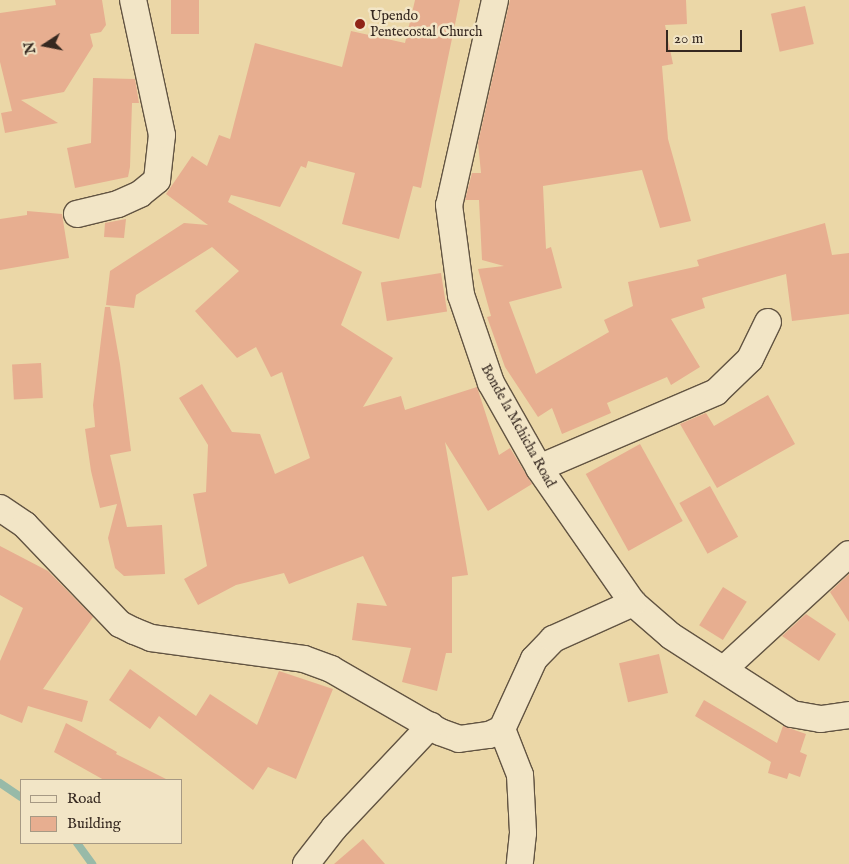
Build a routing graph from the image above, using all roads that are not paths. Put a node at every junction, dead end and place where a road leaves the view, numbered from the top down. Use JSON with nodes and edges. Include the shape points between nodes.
{"nodes":[{"id":1,"x":133,"y":0,"type":"edge"},
{"id":2,"x":495,"y":0,"type":"edge"},
{"id":3,"x":77,"y":214,"type":"dead end"},
{"id":4,"x":768,"y":322,"type":"dead end"},
{"id":5,"x":539,"y":468,"type":"junction"},
{"id":6,"x":0,"y":508,"type":"edge"},
{"id":7,"x":849,"y":554,"type":"edge"},
{"id":8,"x":633,"y":602,"type":"junction"},
{"id":9,"x":725,"y":668,"type":"junction"},
{"id":10,"x":849,"y":715,"type":"edge"},
{"id":11,"x":431,"y":725,"type":"junction"},
{"id":12,"x":502,"y":729,"type":"junction"},
{"id":13,"x":306,"y":864,"type":"edge"},
{"id":14,"x":520,"y":864,"type":"edge"}],
"edges":[{"from":1,"to":3,"type":"street","via":[[162,135],[157,180],[125,201]]},
{"from":2,"to":5,"type":"street","name":"Bonde la Mchicha Road","via":[[454,170],[450,205],[452,250],[476,348],[491,383]]},
{"from":4,"to":5,"type":"street","via":[[750,359],[716,392]]},
{"from":5,"to":8,"type":"street","name":"Bonde la Mchicha Road"},
{"from":6,"to":11,"type":"street","via":[[25,525],[120,624],[151,638],[304,658],[331,669]]},
{"from":7,"to":9,"type":"street"},
{"from":8,"to":9,"type":"street","name":"Bonde la Mchicha Road","via":[[671,636]]},
{"from":8,"to":12,"type":"street","via":[[553,640],[534,658]]},
{"from":9,"to":10,"type":"street","name":"Bonde la Mchicha Road","via":[[792,714],[821,718]]},
{"from":11,"to":12,"type":"street","via":[[459,739],[489,735]]},
{"from":11,"to":13,"type":"street","via":[[334,828]]},
{"from":12,"to":14,"type":"street","via":[[520,775],[523,833]]}]}
